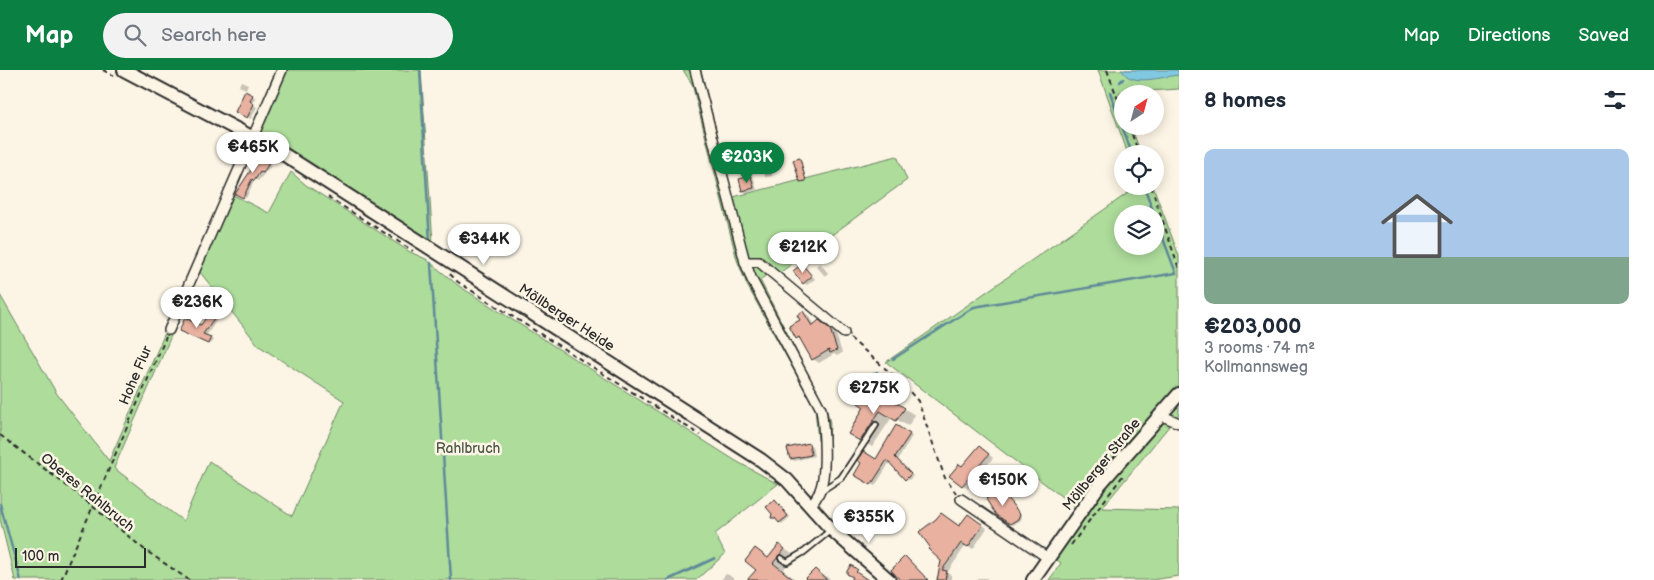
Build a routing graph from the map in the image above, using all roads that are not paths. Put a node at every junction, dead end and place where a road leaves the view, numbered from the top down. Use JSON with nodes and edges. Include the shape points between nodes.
{"nodes":[{"id":1,"x":282,"y":70,"type":"edge"},
{"id":2,"x":695,"y":70,"type":"edge"},
{"id":3,"x":122,"y":74,"type":"edge"},
{"id":4,"x":254,"y":137,"type":"junction"},
{"id":5,"x":745,"y":262,"type":"junction"},
{"id":6,"x":169,"y":330,"type":"road end"},
{"id":7,"x":844,"y":333,"type":"road end"},
{"id":8,"x":1179,"y":394,"type":"edge"},
{"id":9,"x":1160,"y":415,"type":"junction"},
{"id":10,"x":1179,"y":423,"type":"edge"},
{"id":11,"x":876,"y":425,"type":"dead end"},
{"id":12,"x":820,"y":492,"type":"junction"},
{"id":13,"x":961,"y":499,"type":"road end"},
{"id":14,"x":810,"y":507,"type":"junction"},
{"id":15,"x":831,"y":529,"type":"junction"},
{"id":16,"x":781,"y":558,"type":"dead end"},
{"id":17,"x":1048,"y":558,"type":"junction"},
{"id":18,"x":889,"y":580,"type":"edge"},
{"id":19,"x":1033,"y":580,"type":"edge"}],
"edges":[{"from":1,"to":4,"type":"street"},
{"from":2,"to":5,"type":"street"},
{"from":3,"to":4,"type":"street","name":"Möllberger Heide"},
{"from":4,"to":6,"type":"street"},
{"from":4,"to":14,"type":"street","name":"Möllberger Heide","via":[[761,460],[787,480]]},
{"from":5,"to":7,"type":"street","via":[[759,262]]},
{"from":5,"to":12,"type":"street","via":[[821,409],[823,482]]},
{"from":8,"to":9,"type":"street","name":"Möllberger Straße"},
{"from":9,"to":10,"type":"street"},
{"from":9,"to":17,"type":"street","name":"Möllberger Straße","via":[[1100,484]]},
{"from":11,"to":12,"type":"lane","via":[[841,478]]},
{"from":12,"to":14,"type":"street"},
{"from":13,"to":17,"type":"street"},
{"from":14,"to":15,"type":"street","name":"Möllberger Heide"},
{"from":15,"to":16,"type":"lane","via":[[787,562]]},
{"from":15,"to":18,"type":"street","name":"Möllberger Heide"},
{"from":17,"to":19,"type":"street","name":"Möllberger Straße"}]}
